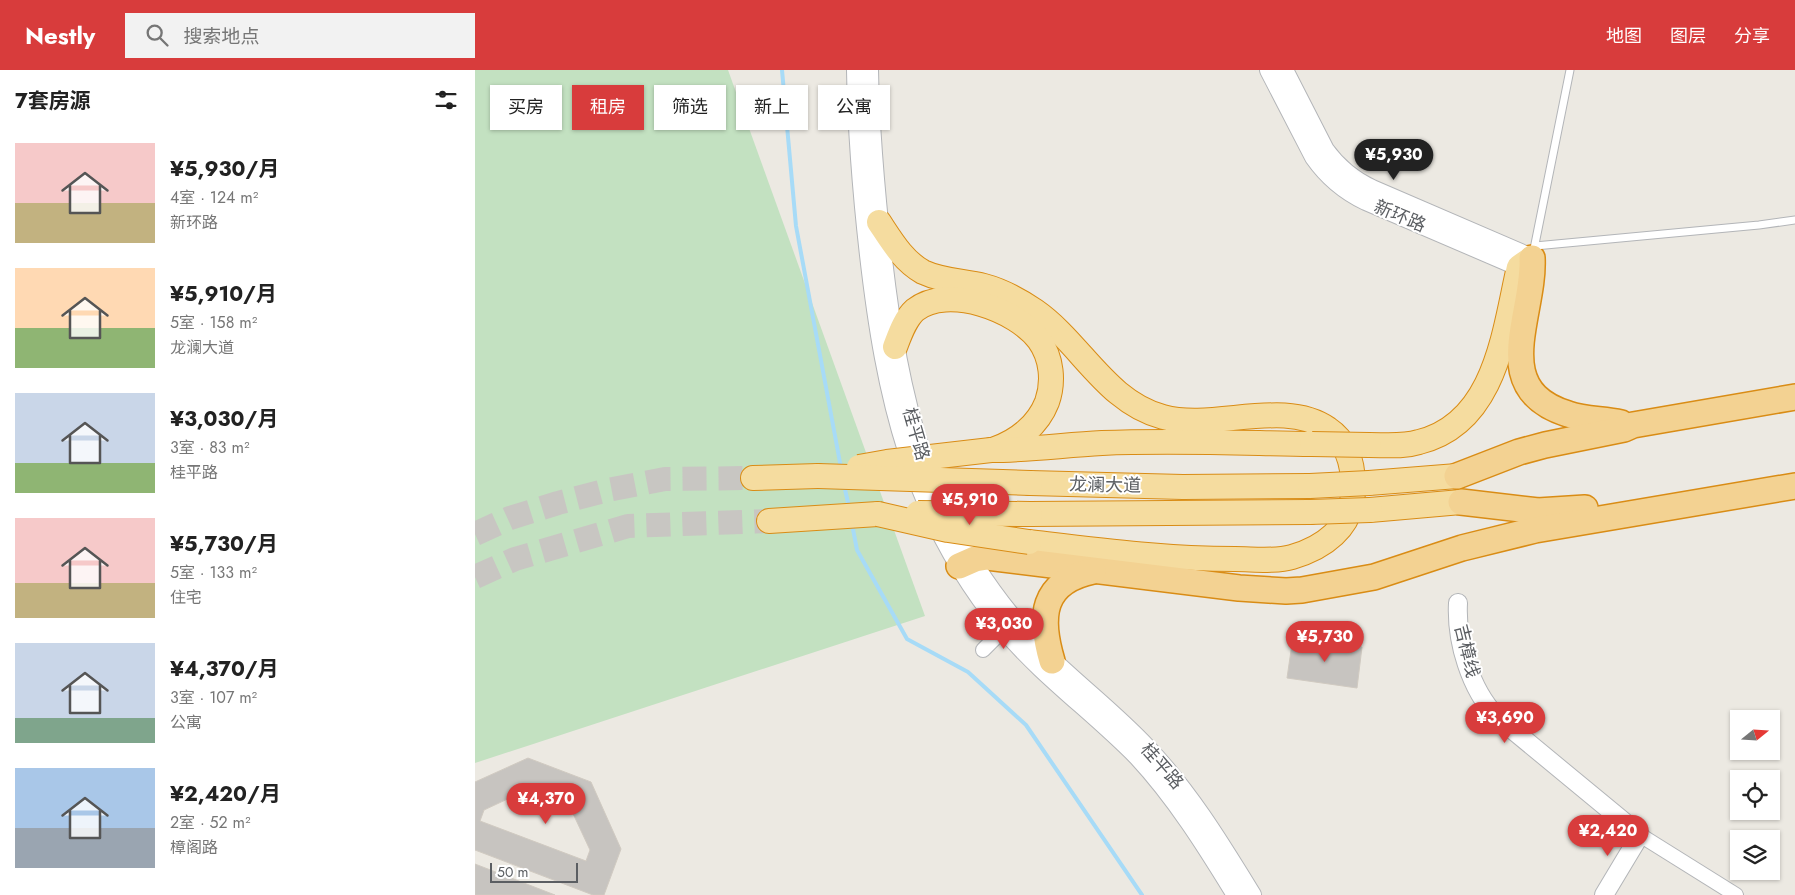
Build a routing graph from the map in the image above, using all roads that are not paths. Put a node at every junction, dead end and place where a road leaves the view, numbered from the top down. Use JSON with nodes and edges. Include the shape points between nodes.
{"nodes":[{"id":1,"x":856,"y":70,"type":"edge"},
{"id":2,"x":869,"y":70,"type":"edge"},
{"id":3,"x":1269,"y":70,"type":"edge"},
{"id":4,"x":1284,"y":70,"type":"edge"},
{"id":5,"x":1569,"y":70,"type":"edge"},
{"id":6,"x":1795,"y":220,"type":"edge"},
{"id":7,"x":879,"y":222,"type":"junction"},
{"id":8,"x":1530,"y":261,"type":"junction"},
{"id":9,"x":895,"y":347,"type":"junction"},
{"id":10,"x":1795,"y":397,"type":"edge"},
{"id":11,"x":1627,"y":426,"type":"junction"},
{"id":12,"x":991,"y":450,"type":"junction"},
{"id":13,"x":818,"y":476,"type":"junction"},
{"id":14,"x":1457,"y":476,"type":"joint"},
{"id":15,"x":753,"y":478,"type":"tunnel mouth"},
{"id":16,"x":1795,"y":486,"type":"edge"},
{"id":17,"x":1461,"y":502,"type":"joint"},
{"id":18,"x":1611,"y":513,"type":"junction"},
{"id":19,"x":878,"y":514,"type":"junction"},
{"id":20,"x":769,"y":521,"type":"tunnel mouth"},
{"id":21,"x":965,"y":563,"type":"junction"},
{"id":22,"x":1094,"y":570,"type":"junction"},
{"id":23,"x":1458,"y":603,"type":"dead end"},
{"id":24,"x":1004,"y":629,"type":"junction"},
{"id":25,"x":983,"y":650,"type":"dead end"},
{"id":26,"x":1052,"y":661,"type":"junction"},
{"id":27,"x":1640,"y":835,"type":"junction"},
{"id":28,"x":1236,"y":895,"type":"edge"},
{"id":29,"x":1252,"y":895,"type":"edge"},
{"id":30,"x":1604,"y":895,"type":"edge"},
{"id":31,"x":1736,"y":895,"type":"edge"}],
"edges":[{"from":1,"to":21,"type":"street","name":"桂平路","via":[[863,200],[886,373],[899,429],[918,486],[937,526]]},
{"from":2,"to":7,"type":"street","name":"桂平路"},
{"from":3,"to":8,"type":"street","name":"新环路","via":[[1314,157],[1341,187],[1366,201]]},
{"from":4,"to":8,"type":"street","name":"新环路","via":[[1325,150],[1349,176]]},
{"from":5,"to":8,"type":"lane"},
{"from":6,"to":8,"type":"lane"},
{"from":7,"to":9,"type":"street","name":"桂平路"},
{"from":7,"to":19,"type":"highway","bridge":true,"via":[[904,256],[923,272],[1003,292],[1038,312],[1133,405],[1160,417],[1190,422],[1280,416],[1315,421],[1334,433],[1345,446],[1351,463],[1353,494],[1350,513],[1332,538],[1290,558],[1179,557],[1103,551],[948,530]]},
{"from":8,"to":11,"type":"highway","via":[[1521,341],[1522,368],[1530,391],[1544,404],[1568,414]]},
{"from":8,"to":12,"type":"highway","bridge":true,"via":[[1488,383],[1473,407],[1451,429],[1432,438],[1412,444],[1136,443]]},
{"from":9,"to":12,"type":"highway","via":[[915,311],[928,304],[948,300],[977,303],[996,310],[1021,323],[1038,339],[1047,355],[1051,374],[1046,405],[1026,432]]},
{"from":9,"to":21,"type":"street","name":"桂平路","via":[[924,463]]},
{"from":10,"to":11,"type":"highway"},
{"from":11,"to":14,"type":"highway","via":[[1545,444]]},
{"from":12,"to":13,"type":"highway","bridge":true,"via":[[887,462]]},
{"from":13,"to":14,"type":"highway","name":"龙澜大道","bridge":true,"via":[[1183,487],[1310,486]]},
{"from":13,"to":15,"type":"highway","name":"龙澜大道"},
{"from":16,"to":18,"type":"highway","via":[[1637,512]]},
{"from":17,"to":18,"type":"highway","via":[[1538,511]]},
{"from":17,"to":19,"type":"highway","name":"龙澜大道","bridge":true,"via":[[1310,512]]},
{"from":18,"to":22,"type":"highway","via":[[1498,539],[1374,577],[1286,591]]},
{"from":19,"to":20,"type":"highway","name":"龙澜大道"},
{"from":21,"to":22,"type":"highway","via":[[987,557]]},
{"from":21,"to":24,"type":"street","name":"桂平路"},
{"from":21,"to":26,"type":"street","name":"桂平路"},
{"from":22,"to":26,"type":"highway","via":[[1070,578],[1048,602],[1044,628]]},
{"from":23,"to":27,"type":"street","name":"吉樟线","via":[[1464,650],[1475,685],[1485,703]]},
{"from":24,"to":25,"type":"street"},
{"from":24,"to":28,"type":"street","name":"桂平路","via":[[1043,671],[1151,772],[1181,808]]},
{"from":26,"to":29,"type":"street","name":"桂平路","via":[[1161,763],[1191,800]]},
{"from":27,"to":30,"type":"street"},
{"from":27,"to":31,"type":"street"}]}
